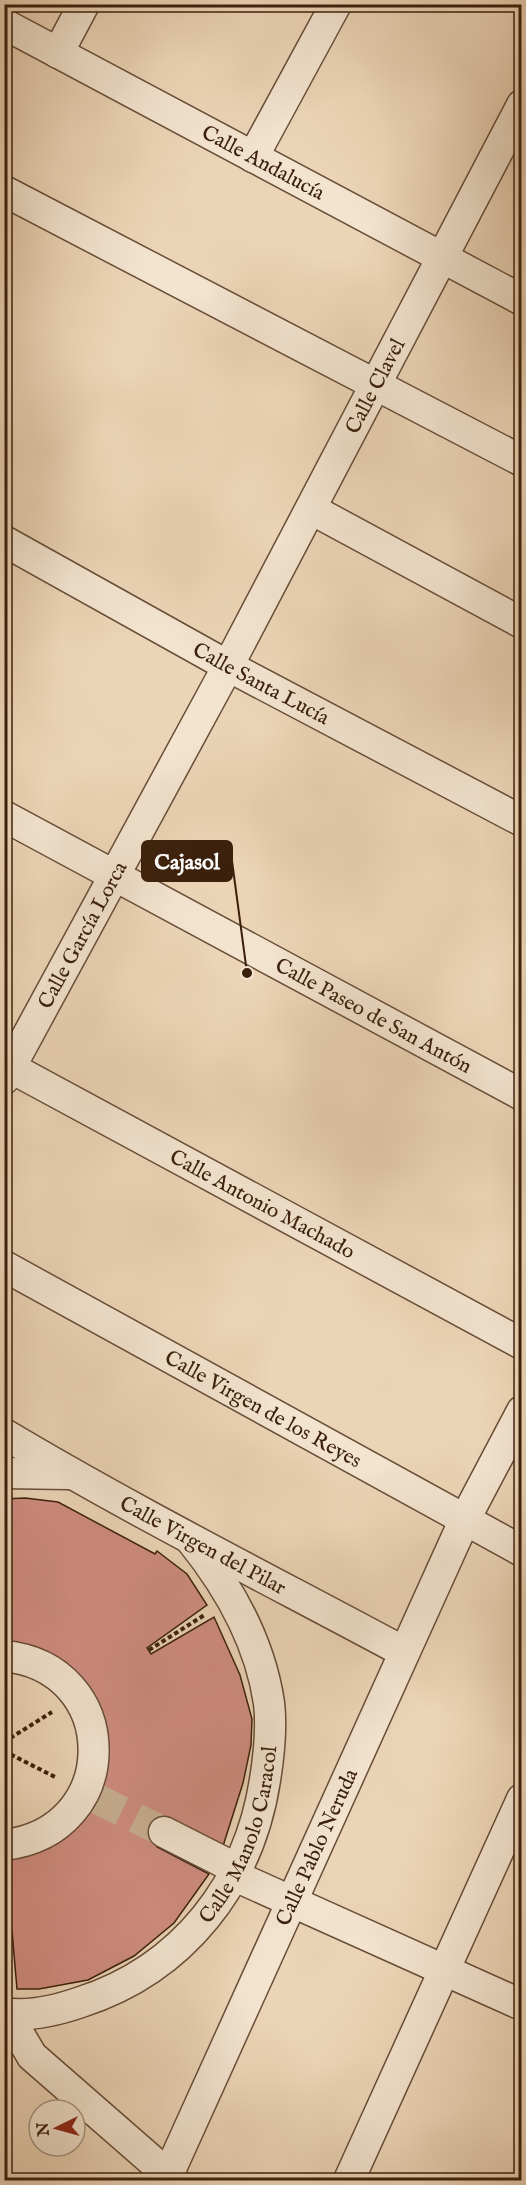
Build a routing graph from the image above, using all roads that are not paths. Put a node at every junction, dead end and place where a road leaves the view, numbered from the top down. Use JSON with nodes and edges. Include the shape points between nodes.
{"nodes":[{"id":1,"x":84,"y":4,"type":"edge"},
{"id":2,"x":336,"y":4,"type":"edge"},
{"id":3,"x":4,"y":24,"type":"edge"},
{"id":4,"x":58,"y":53,"type":"junction"},
{"id":5,"x":522,"y":105,"type":"edge"},
{"id":6,"x":253,"y":157,"type":"junction"},
{"id":7,"x":4,"y":191,"type":"edge"},
{"id":8,"x":442,"y":258,"type":"junction"},
{"id":9,"x":522,"y":300,"type":"edge"},
{"id":10,"x":376,"y":384,"type":"junction"},
{"id":11,"x":522,"y":461,"type":"edge"},
{"id":12,"x":311,"y":509,"type":"junction"},
{"id":13,"x":4,"y":541,"type":"edge"},
{"id":14,"x":522,"y":622,"type":"edge"},
{"id":15,"x":228,"y":666,"type":"junction"},
{"id":16,"x":4,"y":816,"type":"edge"},
{"id":17,"x":522,"y":821,"type":"edge"},
{"id":18,"x":114,"y":877,"type":"junction"},
{"id":19,"x":7,"y":1070,"type":"edge"},
{"id":20,"x":522,"y":1095,"type":"edge"},
{"id":21,"x":4,"y":1266,"type":"edge"},
{"id":22,"x":522,"y":1344,"type":"edge"},
{"id":23,"x":522,"y":1411,"type":"edge"},
{"id":24,"x":4,"y":1434,"type":"edge"},
{"id":25,"x":4,"y":1473,"type":"edge"},
{"id":26,"x":72,"y":1474,"type":"junction"},
{"id":27,"x":465,"y":1519,"type":"junction"},
{"id":28,"x":191,"y":1540,"type":"junction"},
{"id":29,"x":522,"y":1551,"type":"edge"},
{"id":30,"x":404,"y":1652,"type":"junction"},
{"id":31,"x":4,"y":1656,"type":"edge"},
{"id":32,"x":522,"y":1798,"type":"edge"},
{"id":33,"x":164,"y":1832,"type":"tunnel mouth"},
{"id":34,"x":4,"y":1845,"type":"edge"},
{"id":35,"x":236,"y":1873,"type":"junction"},
{"id":36,"x":292,"y":1902,"type":"junction"},
{"id":37,"x":444,"y":1970,"type":"junction"},
{"id":38,"x":522,"y":2005,"type":"edge"},
{"id":39,"x":6,"y":2014,"type":"edge"},
{"id":40,"x":171,"y":2178,"type":"edge"},
{"id":41,"x":349,"y":2181,"type":"edge"}],
"edges":[{"from":1,"to":4,"type":"street"},
{"from":2,"to":6,"type":"street"},
{"from":3,"to":4,"type":"street","name":"Calle Andalucía"},
{"from":4,"to":6,"type":"street","name":"Calle Andalucía"},
{"from":5,"to":8,"type":"street","name":"Calle Clavel"},
{"from":6,"to":8,"type":"street","name":"Calle Andalucía"},
{"from":7,"to":10,"type":"street"},
{"from":8,"to":9,"type":"street","name":"Calle Andalucía"},
{"from":8,"to":10,"type":"street","name":"Calle Clavel"},
{"from":10,"to":11,"type":"street"},
{"from":10,"to":12,"type":"street","name":"Calle Clavel"},
{"from":12,"to":14,"type":"street"},
{"from":12,"to":15,"type":"street","name":"Calle Clavel"},
{"from":13,"to":15,"type":"street","name":"Calle Santa Lucía"},
{"from":15,"to":17,"type":"street","name":"Calle Santa Lucía"},
{"from":15,"to":18,"type":"street","name":"Calle García Lorca"},
{"from":16,"to":18,"type":"street","name":"Calle Paseo de San Antón"},
{"from":18,"to":19,"type":"street","name":"Calle García Lorca"},
{"from":18,"to":20,"type":"street","name":"Calle Paseo de San Antón"},
{"from":19,"to":22,"type":"street","name":"Calle Antonio Machado"},
{"from":21,"to":27,"type":"street","name":"Calle Virgen de los Reyes"},
{"from":23,"to":27,"type":"street","name":"Calle Pablo Neruda"},
{"from":24,"to":26,"type":"street","name":"Calle Virgen del Pilar"},
{"from":25,"to":26,"type":"street"},
{"from":26,"to":28,"type":"street","name":"Calle Virgen del Pilar"},
{"from":27,"to":29,"type":"street","name":"Calle Virgen de los Reyes"},
{"from":27,"to":30,"type":"street","name":"Calle Pablo Neruda"},
{"from":28,"to":30,"type":"street","name":"Calle Virgen del Pilar"},
{"from":28,"to":35,"type":"street","name":"Calle Manolo Caracol","via":[[232,1598],[259,1660],[269,1705],[268,1764],[257,1819]]},
{"from":30,"to":36,"type":"street","name":"Calle Pablo Neruda"},
{"from":31,"to":34,"type":"street","via":[[46,1668],[68,1685],[90,1722],[94,1750],[90,1795],[57,1827],[30,1841]]},
{"from":32,"to":37,"type":"street"},
{"from":33,"to":35,"type":"street"},
{"from":35,"to":36,"type":"street"},
{"from":35,"to":39,"type":"street","name":"Calle Manolo Caracol","via":[[198,1926],[152,1968],[126,1984],[68,2006]]},
{"from":36,"to":37,"type":"street"},
{"from":36,"to":40,"type":"street","name":"Calle Pablo Neruda"},
{"from":37,"to":38,"type":"street"},
{"from":37,"to":41,"type":"street"},
{"from":39,"to":40,"type":"street","via":[[32,2056]]}]}
